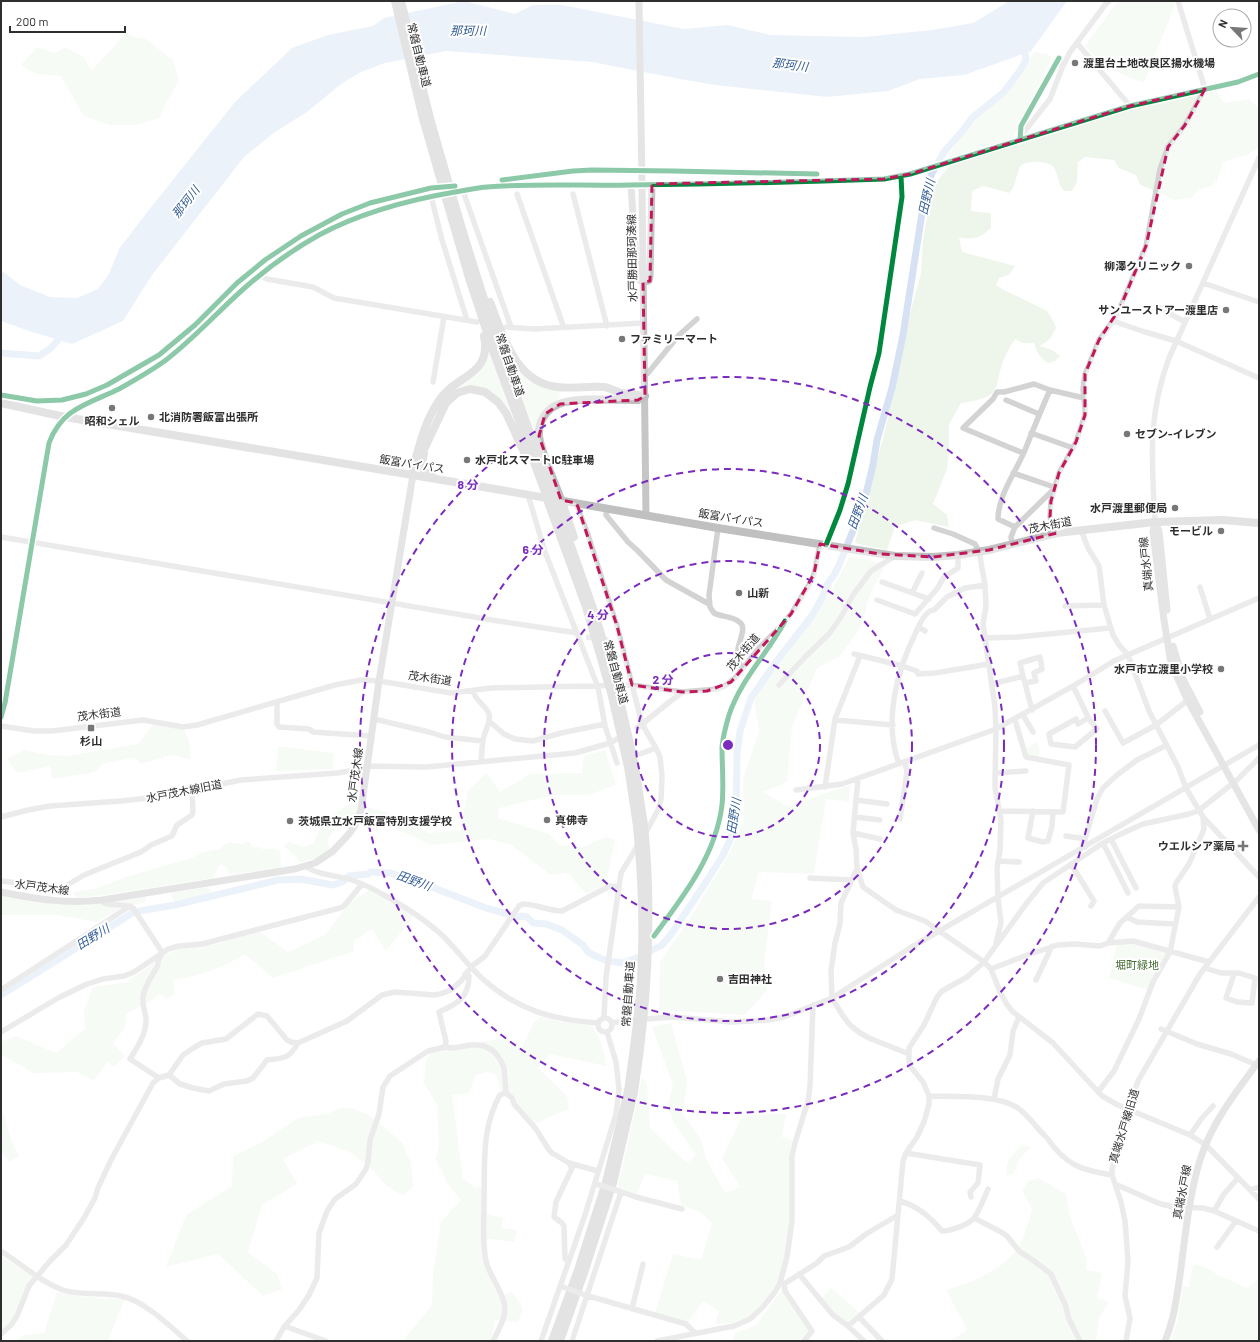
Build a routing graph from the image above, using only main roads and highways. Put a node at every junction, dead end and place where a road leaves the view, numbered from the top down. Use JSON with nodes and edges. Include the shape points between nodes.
{"nodes":[{"id":1,"x":395,"y":1,"type":"edge"},
{"id":2,"x":401,"y":1,"type":"edge"},
{"id":3,"x":639,"y":1,"type":"edge"},
{"id":4,"x":652,"y":184,"type":"road end"},
{"id":5,"x":631,"y":185,"type":"road end"},
{"id":6,"x":449,"y":199,"type":"junction"},
{"id":7,"x":453,"y":212,"type":"junction"},
{"id":8,"x":643,"y":282,"type":"junction"},
{"id":9,"x":645,"y":396,"type":"junction"},
{"id":10,"x":1,"y":403,"type":"edge"},
{"id":11,"x":425,"y":448,"type":"junction"},
{"id":12,"x":413,"y":475,"type":"junction"},
{"id":13,"x":439,"y":479,"type":"junction"},
{"id":14,"x":549,"y":493,"type":"junction"},
{"id":15,"x":554,"y":506,"type":"junction"},
{"id":16,"x":646,"y":515,"type":"junction"},
{"id":17,"x":1155,"y":522,"type":"junction"},
{"id":18,"x":1259,"y":523,"type":"edge"},
{"id":19,"x":820,"y":544,"type":"joint"},
{"id":20,"x":1168,"y":637,"type":"junction"},
{"id":21,"x":612,"y":685,"type":"junction"},
{"id":22,"x":1226,"y":764,"type":"junction"},
{"id":23,"x":1235,"y":781,"type":"junction"},
{"id":24,"x":1259,"y":821,"type":"edge"},
{"id":25,"x":1259,"y":830,"type":"edge"},
{"id":26,"x":1,"y":892,"type":"edge"},
{"id":27,"x":1258,"y":1064,"type":"edge"},
{"id":28,"x":631,"y":1092,"type":"junction"},
{"id":29,"x":552,"y":1341,"type":"edge"},
{"id":30,"x":560,"y":1341,"type":"edge"},
{"id":31,"x":1165,"y":1341,"type":"edge"}],
"edges":[{"from":1,"to":6,"type":"highway","name":"常磐自動車道","bridge":true,"via":[[423,119]]},
{"from":2,"to":6,"type":"highway","name":"常磐自動車道","bridge":true},
{"from":3,"to":8,"type":"main road","name":"水戸勝田那珂湊線"},
{"from":4,"to":8,"type":"main road","via":[[650,277],[649,281]]},
{"from":5,"to":8,"type":"main road","via":[[637,278]]},
{"from":6,"to":7,"type":"highway","name":"常磐自動車道"},
{"from":7,"to":9,"type":"highway","via":[[506,344],[524,371],[540,382],[556,387],[604,387]]},
{"from":7,"to":12,"type":"highway","via":[[457,248],[486,350],[480,365],[449,389],[436,406],[424,429]]},
{"from":7,"to":14,"type":"highway","name":"常磐自動車道"},
{"from":8,"to":9,"type":"main road","name":"水戸勝田那珂湊線"},
{"from":9,"to":14,"type":"highway","via":[[638,400],[571,402],[560,404],[548,411],[541,423],[540,436]]},
{"from":9,"to":16,"type":"main road","name":"水戸勝田那珂湊線"},
{"from":10,"to":12,"type":"highway","name":"飯富バイパス","via":[[65,417]]},
{"from":11,"to":12,"type":"highway"},
{"from":11,"to":13,"type":"highway","via":[[423,468],[426,473]]},
{"from":11,"to":14,"type":"highway","via":[[452,396],[470,389],[485,392],[494,398],[506,413]]},
{"from":12,"to":13,"type":"highway","name":"飯富バイパス"},
{"from":12,"to":26,"type":"main road","name":"水戸茂木線","via":[[379,681],[363,802],[354,825],[341,843],[323,858],[306,866],[102,900],[58,902]]},
{"from":13,"to":16,"type":"highway","name":"飯富バイパス"},
{"from":14,"to":15,"type":"highway","bridge":true},
{"from":14,"to":15,"type":"highway"},
{"from":15,"to":21,"type":"highway"},
{"from":15,"to":21,"type":"highway","name":"常磐自動車道","via":[[605,635],[612,669]]},
{"from":16,"to":19,"type":"highway","name":"飯富バイパス"},
{"from":17,"to":18,"type":"highway","name":"茂木街道","via":[[1223,520]]},
{"from":17,"to":19,"type":"highway","name":"茂木街道","via":[[1057,533],[979,551],[933,557],[895,556]]},
{"from":17,"to":20,"type":"main road","name":"真端水戸線","via":[[1159,532]]},
{"from":20,"to":22,"type":"main road","name":"真端水戸線","via":[[1183,679]]},
{"from":20,"to":22,"type":"main road","name":"真端水戸線","via":[[1174,668],[1188,700]]},
{"from":21,"to":28,"type":"highway","name":"常磐自動車道","bridge":true,"via":[[632,753],[640,826],[647,859],[648,978],[641,1050]]},
{"from":22,"to":23,"type":"main road","name":"真端水戸線"},
{"from":23,"to":24,"type":"main road","name":"真端水戸線"},
{"from":23,"to":25,"type":"main road","name":"真端水戸線"},
{"from":27,"to":31,"type":"main road","name":"真端水戸線","via":[[1225,1108],[1206,1145],[1195,1176],[1174,1312]]},
{"from":28,"to":29,"type":"highway","name":"常磐自動車道","via":[[583,1255]]},
{"from":28,"to":30,"type":"highway","name":"常磐自動車道","via":[[613,1183]]}]}
